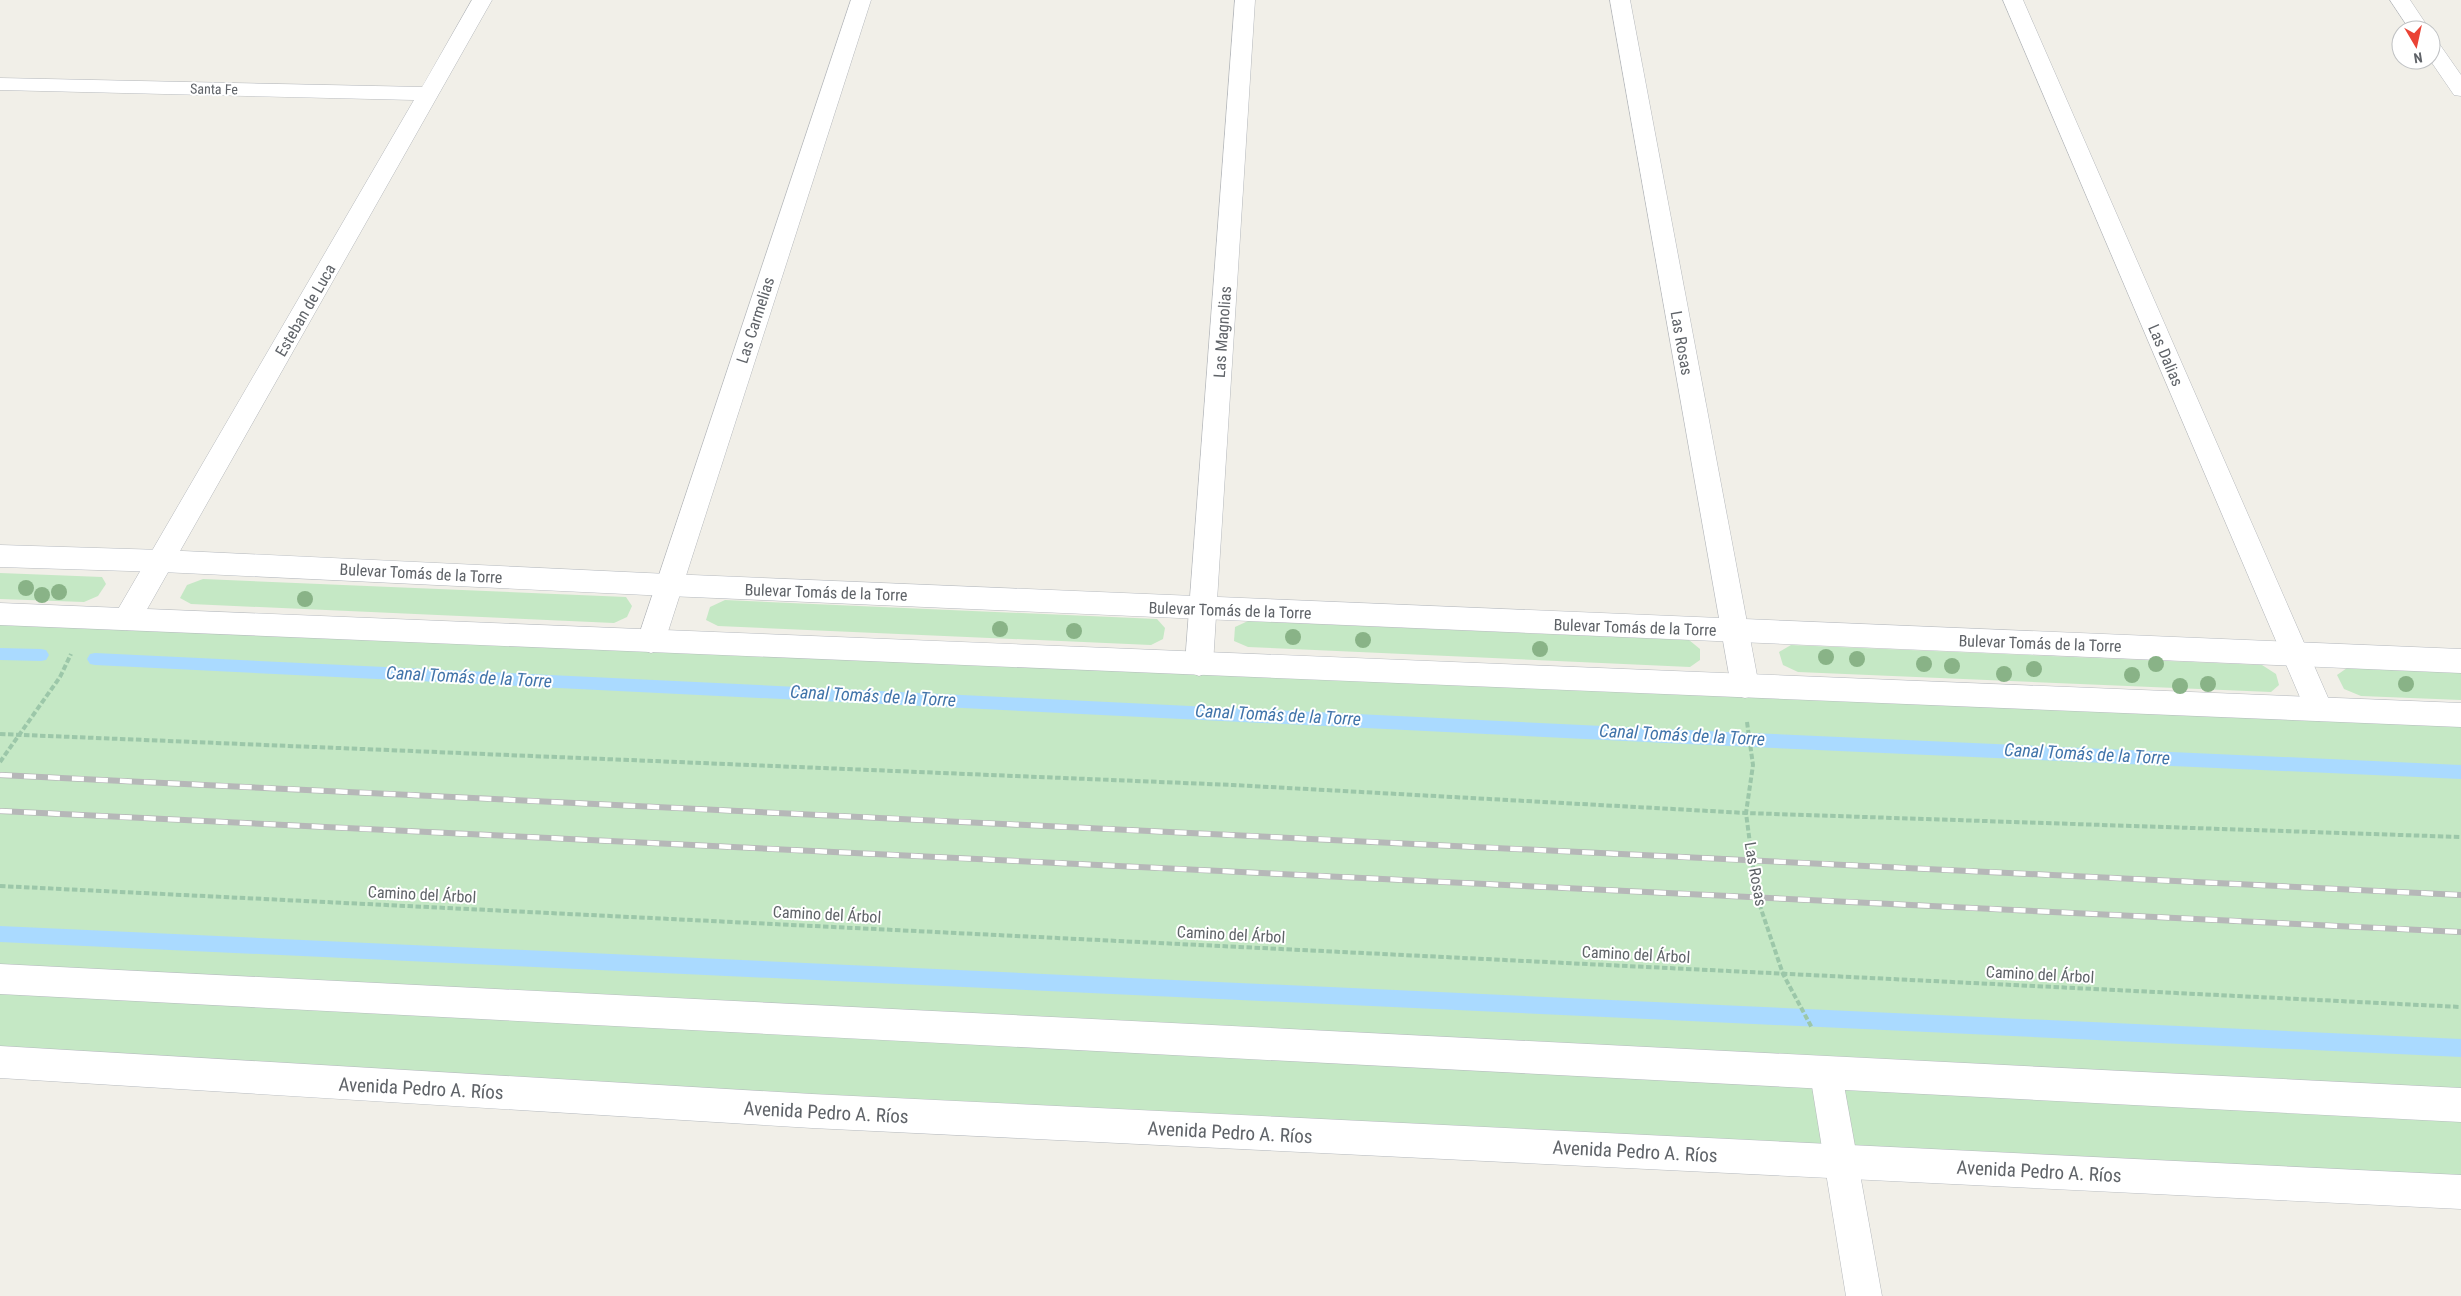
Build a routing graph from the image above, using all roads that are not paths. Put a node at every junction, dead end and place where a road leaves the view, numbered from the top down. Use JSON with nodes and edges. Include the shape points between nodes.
{"nodes":[{"id":1,"x":482,"y":0,"type":"edge"},
{"id":2,"x":861,"y":0,"type":"edge"},
{"id":3,"x":1246,"y":0,"type":"edge"},
{"id":4,"x":1620,"y":0,"type":"edge"},
{"id":5,"x":2013,"y":0,"type":"edge"},
{"id":6,"x":2400,"y":0,"type":"edge"},
{"id":7,"x":2413,"y":20,"type":"edge"},
{"id":8,"x":2441,"y":61,"type":"edge"},
{"id":9,"x":0,"y":84,"type":"edge"},
{"id":10,"x":2461,"y":90,"type":"edge"},
{"id":11,"x":429,"y":94,"type":"junction"},
{"id":12,"x":0,"y":556,"type":"edge"},
{"id":13,"x":162,"y":561,"type":"junction"},
{"id":14,"x":668,"y":586,"type":"junction"},
{"id":15,"x":1202,"y":608,"type":"junction"},
{"id":16,"x":0,"y":614,"type":"edge"},
{"id":17,"x":127,"y":619,"type":"junction"},
{"id":18,"x":1734,"y":631,"type":"junction"},
{"id":19,"x":651,"y":641,"type":"junction"},
{"id":20,"x":2294,"y":654,"type":"junction"},
{"id":21,"x":2461,"y":661,"type":"edge"},
{"id":22,"x":1199,"y":664,"type":"junction"},
{"id":23,"x":1744,"y":686,"type":"junction"},
{"id":24,"x":2320,"y":709,"type":"junction"},
{"id":25,"x":2461,"y":714,"type":"edge"},
{"id":26,"x":0,"y":979,"type":"edge"},
{"id":27,"x":0,"y":1062,"type":"edge"},
{"id":28,"x":1826,"y":1074,"type":"junction"},
{"id":29,"x":2461,"y":1105,"type":"edge"},
{"id":30,"x":1841,"y":1162,"type":"junction"},
{"id":31,"x":2461,"y":1192,"type":"edge"},
{"id":32,"x":1864,"y":1296,"type":"edge"}],
"edges":[{"from":1,"to":11,"type":"street","name":"Esteban de Luca"},
{"from":2,"to":14,"type":"street","name":"Las Carmelias"},
{"from":3,"to":15,"type":"street","name":"Las Magnolias"},
{"from":4,"to":18,"type":"street","name":"Las Rosas"},
{"from":5,"to":20,"type":"street","name":"Las Dalias"},
{"from":6,"to":7,"type":"street"},
{"from":8,"to":10,"type":"street"},
{"from":9,"to":11,"type":"street","name":"Santa Fe"},
{"from":11,"to":13,"type":"street","name":"Esteban de Luca"},
{"from":12,"to":13,"type":"street","name":"Bulevar Tomás de la Torre"},
{"from":13,"to":14,"type":"street","name":"Bulevar Tomás de la Torre"},
{"from":13,"to":17,"type":"street","name":"Esteban de Luca"},
{"from":14,"to":15,"type":"street","name":"Bulevar Tomás de la Torre"},
{"from":14,"to":19,"type":"street","name":"Las Carmelias"},
{"from":15,"to":18,"type":"street","name":"Bulevar Tomás de la Torre"},
{"from":15,"to":22,"type":"street","name":"Las Magnolias"},
{"from":16,"to":17,"type":"street"},
{"from":17,"to":19,"type":"street"},
{"from":18,"to":20,"type":"street","name":"Bulevar Tomás de la Torre"},
{"from":18,"to":23,"type":"street","name":"Las Rosas"},
{"from":19,"to":22,"type":"street"},
{"from":20,"to":21,"type":"street","name":"Bulevar Tomás de la Torre"},
{"from":20,"to":24,"type":"street","name":"Las Dalias"},
{"from":22,"to":23,"type":"street"},
{"from":23,"to":24,"type":"street"},
{"from":24,"to":25,"type":"street"},
{"from":26,"to":28,"type":"street"},
{"from":27,"to":30,"type":"street","name":"Avenida Pedro A. Ríos","via":[[812,1112]]},
{"from":28,"to":29,"type":"street"},
{"from":28,"to":30,"type":"street"},
{"from":30,"to":31,"type":"street","name":"Avenida Pedro A. Ríos"},
{"from":30,"to":32,"type":"street"}]}
